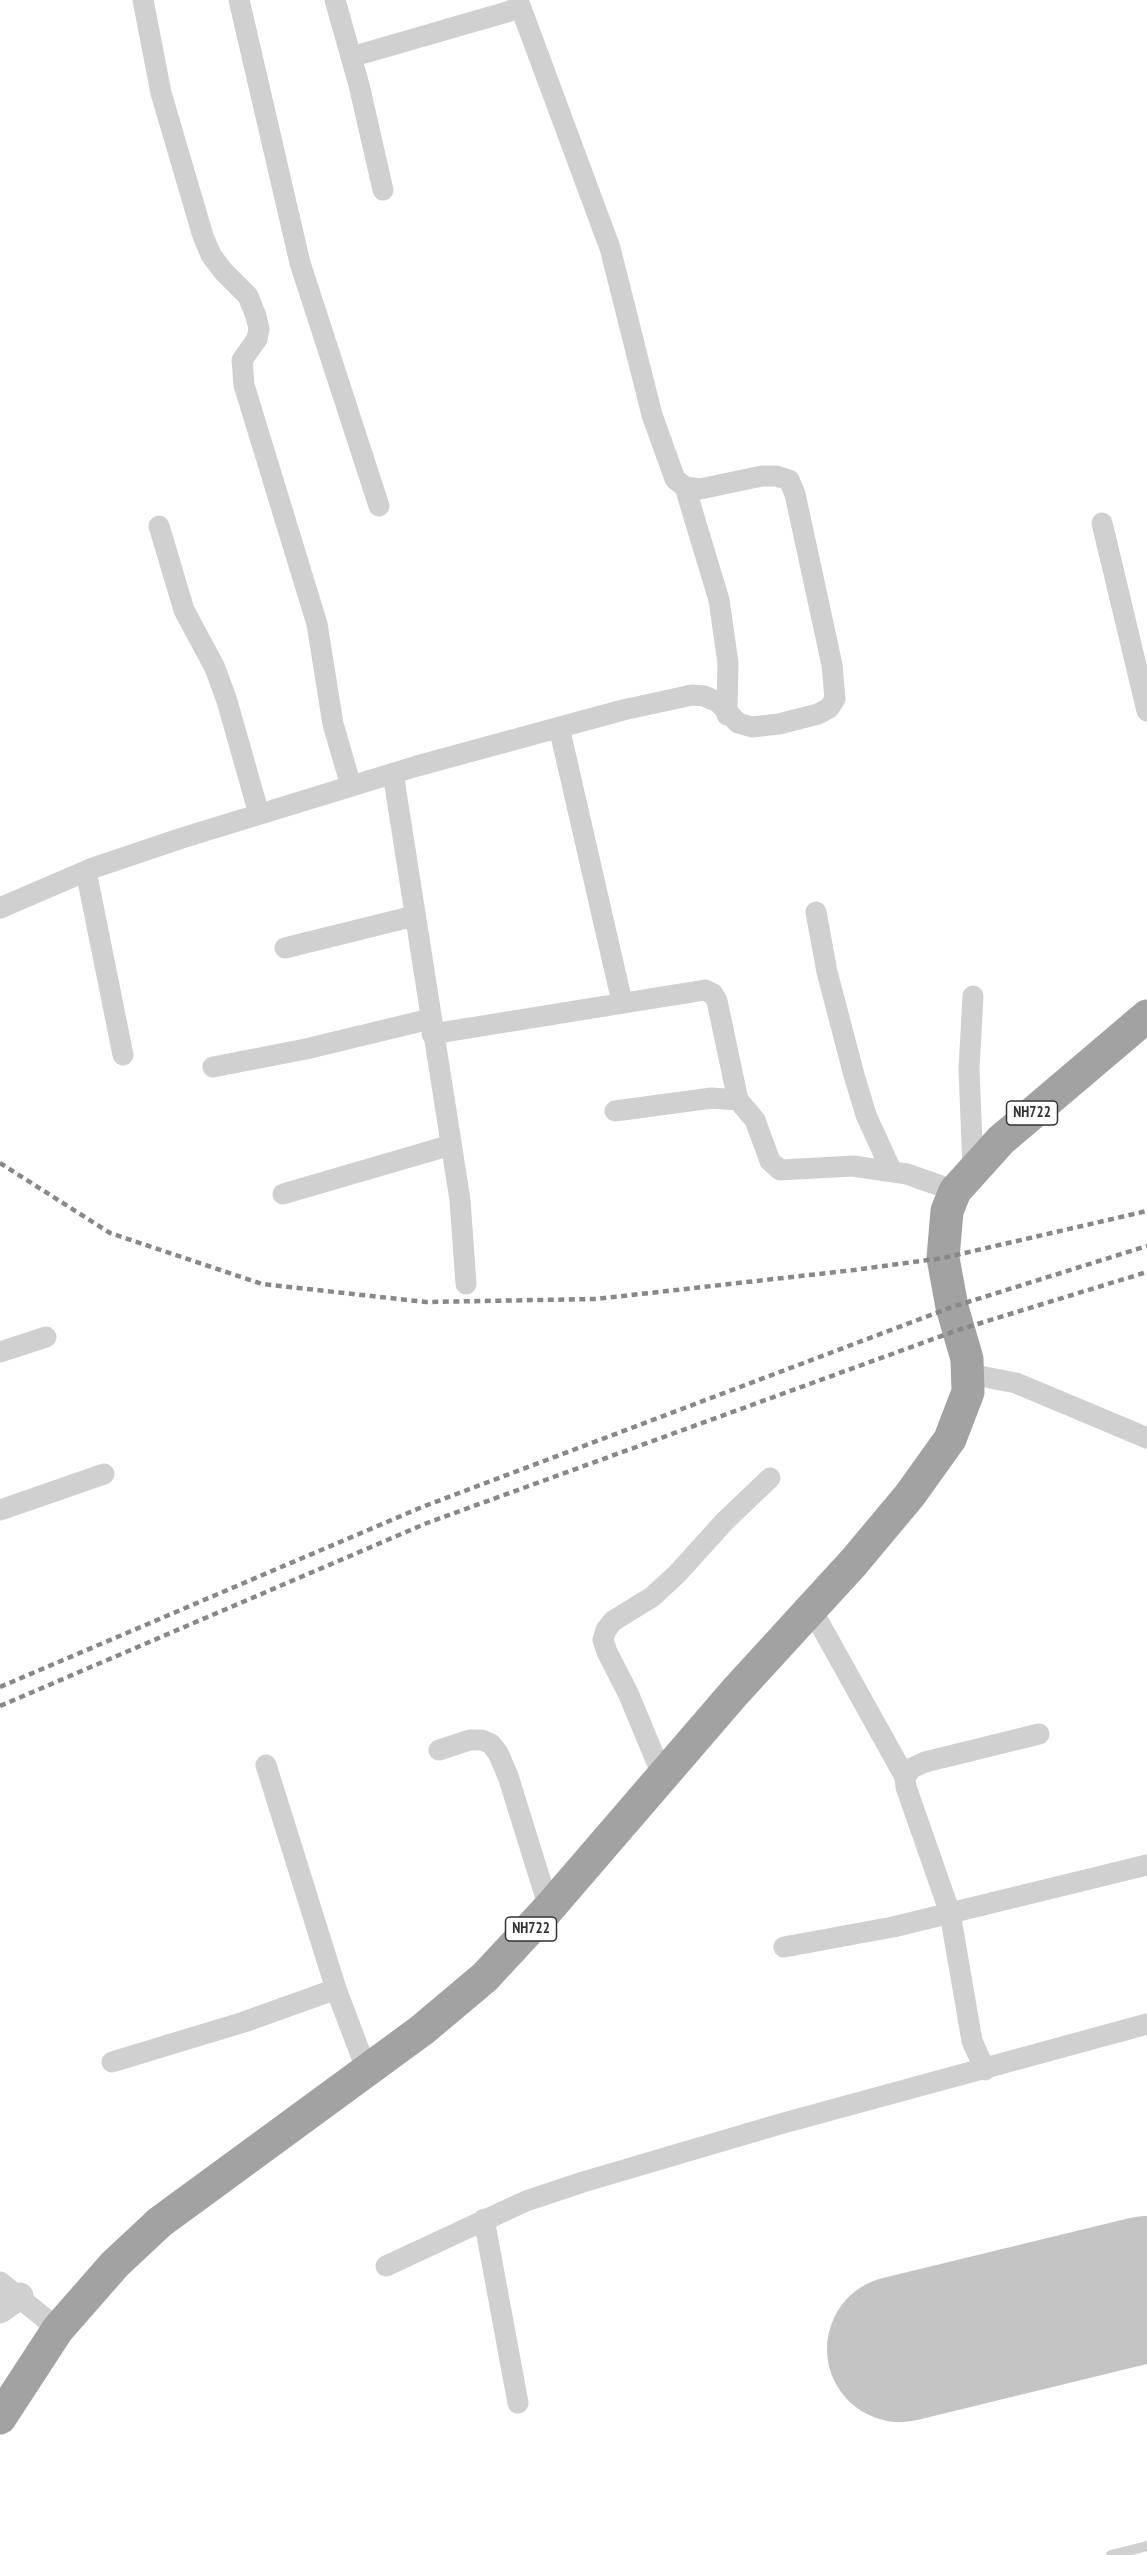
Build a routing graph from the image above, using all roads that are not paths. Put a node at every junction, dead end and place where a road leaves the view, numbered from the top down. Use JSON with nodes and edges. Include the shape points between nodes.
{"nodes":[{"id":1,"x":143,"y":0,"type":"edge"},
{"id":2,"x":238,"y":0,"type":"edge"},
{"id":3,"x":335,"y":0,"type":"edge"},
{"id":4,"x":520,"y":4,"type":"edge"},
{"id":5,"x":351,"y":57,"type":"junction"},
{"id":6,"x":383,"y":190,"type":"dead end"},
{"id":7,"x":685,"y":487,"type":"junction"},
{"id":8,"x":379,"y":506,"type":"dead end"},
{"id":9,"x":1102,"y":523,"type":"dead end"},
{"id":10,"x":159,"y":526,"type":"dead end"},
{"id":11,"x":1147,"y":711,"type":"edge"},
{"id":12,"x":728,"y":715,"type":"junction"},
{"id":13,"x":559,"y":727,"type":"junction"},
{"id":14,"x":393,"y":773,"type":"junction"},
{"id":15,"x":351,"y":786,"type":"junction"},
{"id":16,"x":259,"y":814,"type":"junction"},
{"id":17,"x":86,"y":872,"type":"junction"},
{"id":18,"x":0,"y":908,"type":"edge"},
{"id":19,"x":816,"y":912,"type":"dead end"},
{"id":20,"x":414,"y":916,"type":"junction"},
{"id":21,"x":285,"y":948,"type":"dead end"},
{"id":22,"x":973,"y":996,"type":"dead end"},
{"id":23,"x":622,"y":1002,"type":"junction"},
{"id":24,"x":1147,"y":1016,"type":"edge"},
{"id":25,"x":431,"y":1026,"type":"junction"},
{"id":26,"x":123,"y":1055,"type":"dead end"},
{"id":27,"x":213,"y":1067,"type":"dead end"},
{"id":28,"x":738,"y":1100,"type":"junction"},
{"id":29,"x":615,"y":1111,"type":"dead end"},
{"id":30,"x":451,"y":1145,"type":"junction"},
{"id":31,"x":892,"y":1172,"type":"junction"},
{"id":32,"x":964,"y":1180,"type":"junction"},
{"id":33,"x":283,"y":1194,"type":"dead end"},
{"id":34,"x":465,"y":1284,"type":"dead end"},
{"id":35,"x":46,"y":1337,"type":"dead end"},
{"id":36,"x":0,"y":1352,"type":"edge"},
{"id":37,"x":970,"y":1374,"type":"junction"},
{"id":38,"x":1147,"y":1438,"type":"edge"},
{"id":39,"x":104,"y":1474,"type":"dead end"},
{"id":40,"x":770,"y":1478,"type":"dead end"},
{"id":41,"x":0,"y":1510,"type":"edge"},
{"id":42,"x":811,"y":1608,"type":"junction"},
{"id":43,"x":1038,"y":1734,"type":"dead end"},
{"id":44,"x":439,"y":1750,"type":"dead end"},
{"id":45,"x":266,"y":1765,"type":"dead end"},
{"id":46,"x":663,"y":1777,"type":"junction"},
{"id":47,"x":906,"y":1777,"type":"junction"},
{"id":48,"x":1147,"y":1865,"type":"edge"},
{"id":49,"x":549,"y":1908,"type":"junction"},
{"id":50,"x":950,"y":1913,"type":"junction"},
{"id":51,"x":784,"y":1947,"type":"dead end"},
{"id":52,"x":336,"y":1989,"type":"junction"},
{"id":53,"x":1147,"y":2024,"type":"edge"},
{"id":54,"x":112,"y":2062,"type":"dead end"},
{"id":55,"x":985,"y":2070,"type":"junction"},
{"id":56,"x":367,"y":2071,"type":"junction"},
{"id":57,"x":484,"y":2219,"type":"junction"},
{"id":58,"x":386,"y":2266,"type":"dead end"},
{"id":59,"x":7,"y":2296,"type":"edge"},
{"id":60,"x":58,"y":2329,"type":"junction"},
{"id":61,"x":518,"y":2403,"type":"dead end"},
{"id":62,"x":0,"y":2418,"type":"edge"},
{"id":63,"x":1147,"y":2546,"type":"edge"},
{"id":64,"x":1111,"y":2555,"type":"edge"}],
"edges":[{"from":1,"to":15,"type":"street","via":[[161,93],[203,236],[222,271],[248,296],[256,316],[257,339],[242,360],[241,372],[317,624],[331,715]]},
{"from":2,"to":8,"type":"street","via":[[300,263]]},
{"from":3,"to":5,"type":"street"},
{"from":4,"to":5,"type":"street"},
{"from":4,"to":7,"type":"street","via":[[610,248],[652,415],[675,479]]},
{"from":5,"to":6,"type":"street"},
{"from":7,"to":12,"type":"street","via":[[719,600],[728,663]]},
{"from":7,"to":12,"type":"street","via":[[700,489],[769,476],[789,480],[832,665],[835,699],[818,714],[752,727]]},
{"from":9,"to":11,"type":"street"},
{"from":10,"to":16,"type":"street","via":[[184,610],[215,668],[227,701]]},
{"from":12,"to":13,"type":"street","via":[[718,702],[692,695]]},
{"from":13,"to":14,"type":"street"},
{"from":13,"to":23,"type":"street"},
{"from":14,"to":15,"type":"street"},
{"from":14,"to":20,"type":"street"},
{"from":15,"to":16,"type":"street"},
{"from":16,"to":17,"type":"street"},
{"from":17,"to":18,"type":"street"},
{"from":17,"to":26,"type":"street"},
{"from":19,"to":31,"type":"street","via":[[854,1075],[866,1115]]},
{"from":20,"to":21,"type":"street"},
{"from":20,"to":25,"type":"street"},
{"from":22,"to":32,"type":"street"},
{"from":23,"to":25,"type":"street"},
{"from":23,"to":28,"type":"street","via":[[705,990],[713,994]]},
{"from":24,"to":32,"type":"highway","number":"NH722","via":[[1001,1140]]},
{"from":25,"to":27,"type":"street"},
{"from":25,"to":30,"type":"street"},
{"from":28,"to":29,"type":"street","via":[[712,1098]]},
{"from":28,"to":31,"type":"street","via":[[754,1120],[774,1167],[790,1170],[853,1166]]},
{"from":30,"to":33,"type":"street"},
{"from":30,"to":34,"type":"street","via":[[460,1200]]},
{"from":31,"to":32,"type":"street"},
{"from":32,"to":37,"type":"highway","number":"NH722","via":[[947,1211],[943,1258]]},
{"from":35,"to":36,"type":"street"},
{"from":37,"to":38,"type":"street","via":[[1016,1383]]},
{"from":37,"to":42,"type":"highway","number":"NH722","via":[[957,1422],[934,1464]]},
{"from":39,"to":41,"type":"street"},
{"from":40,"to":46,"type":"street","via":[[677,1574],[606,1630],[603,1640],[607,1652]]},
{"from":42,"to":46,"type":"highway","number":"NH722"},
{"from":42,"to":47,"type":"street"},
{"from":43,"to":47,"type":"street","via":[[925,1762],[912,1768]]},
{"from":44,"to":49,"type":"street","via":[[482,1740],[498,1753]]},
{"from":45,"to":52,"type":"street"},
{"from":46,"to":49,"type":"highway","number":"NH722"},
{"from":47,"to":50,"type":"street","via":[[906,1787]]},
{"from":48,"to":50,"type":"street"},
{"from":49,"to":56,"type":"highway","number":"NH722","via":[[485,1977]]},
{"from":50,"to":51,"type":"street"},
{"from":50,"to":55,"type":"street","via":[[972,2041]]},
{"from":52,"to":54,"type":"street"},
{"from":52,"to":56,"type":"street"},
{"from":53,"to":55,"type":"street"},
{"from":55,"to":57,"type":"street","via":[[614,2172]]},
{"from":56,"to":60,"type":"highway","number":"NH722","via":[[159,2222],[115,2264]]},
{"from":57,"to":58,"type":"street"},
{"from":57,"to":61,"type":"street"},
{"from":59,"to":60,"type":"street"},
{"from":60,"to":62,"type":"highway","number":"NH722"},
{"from":63,"to":64,"type":"lane"}]}
